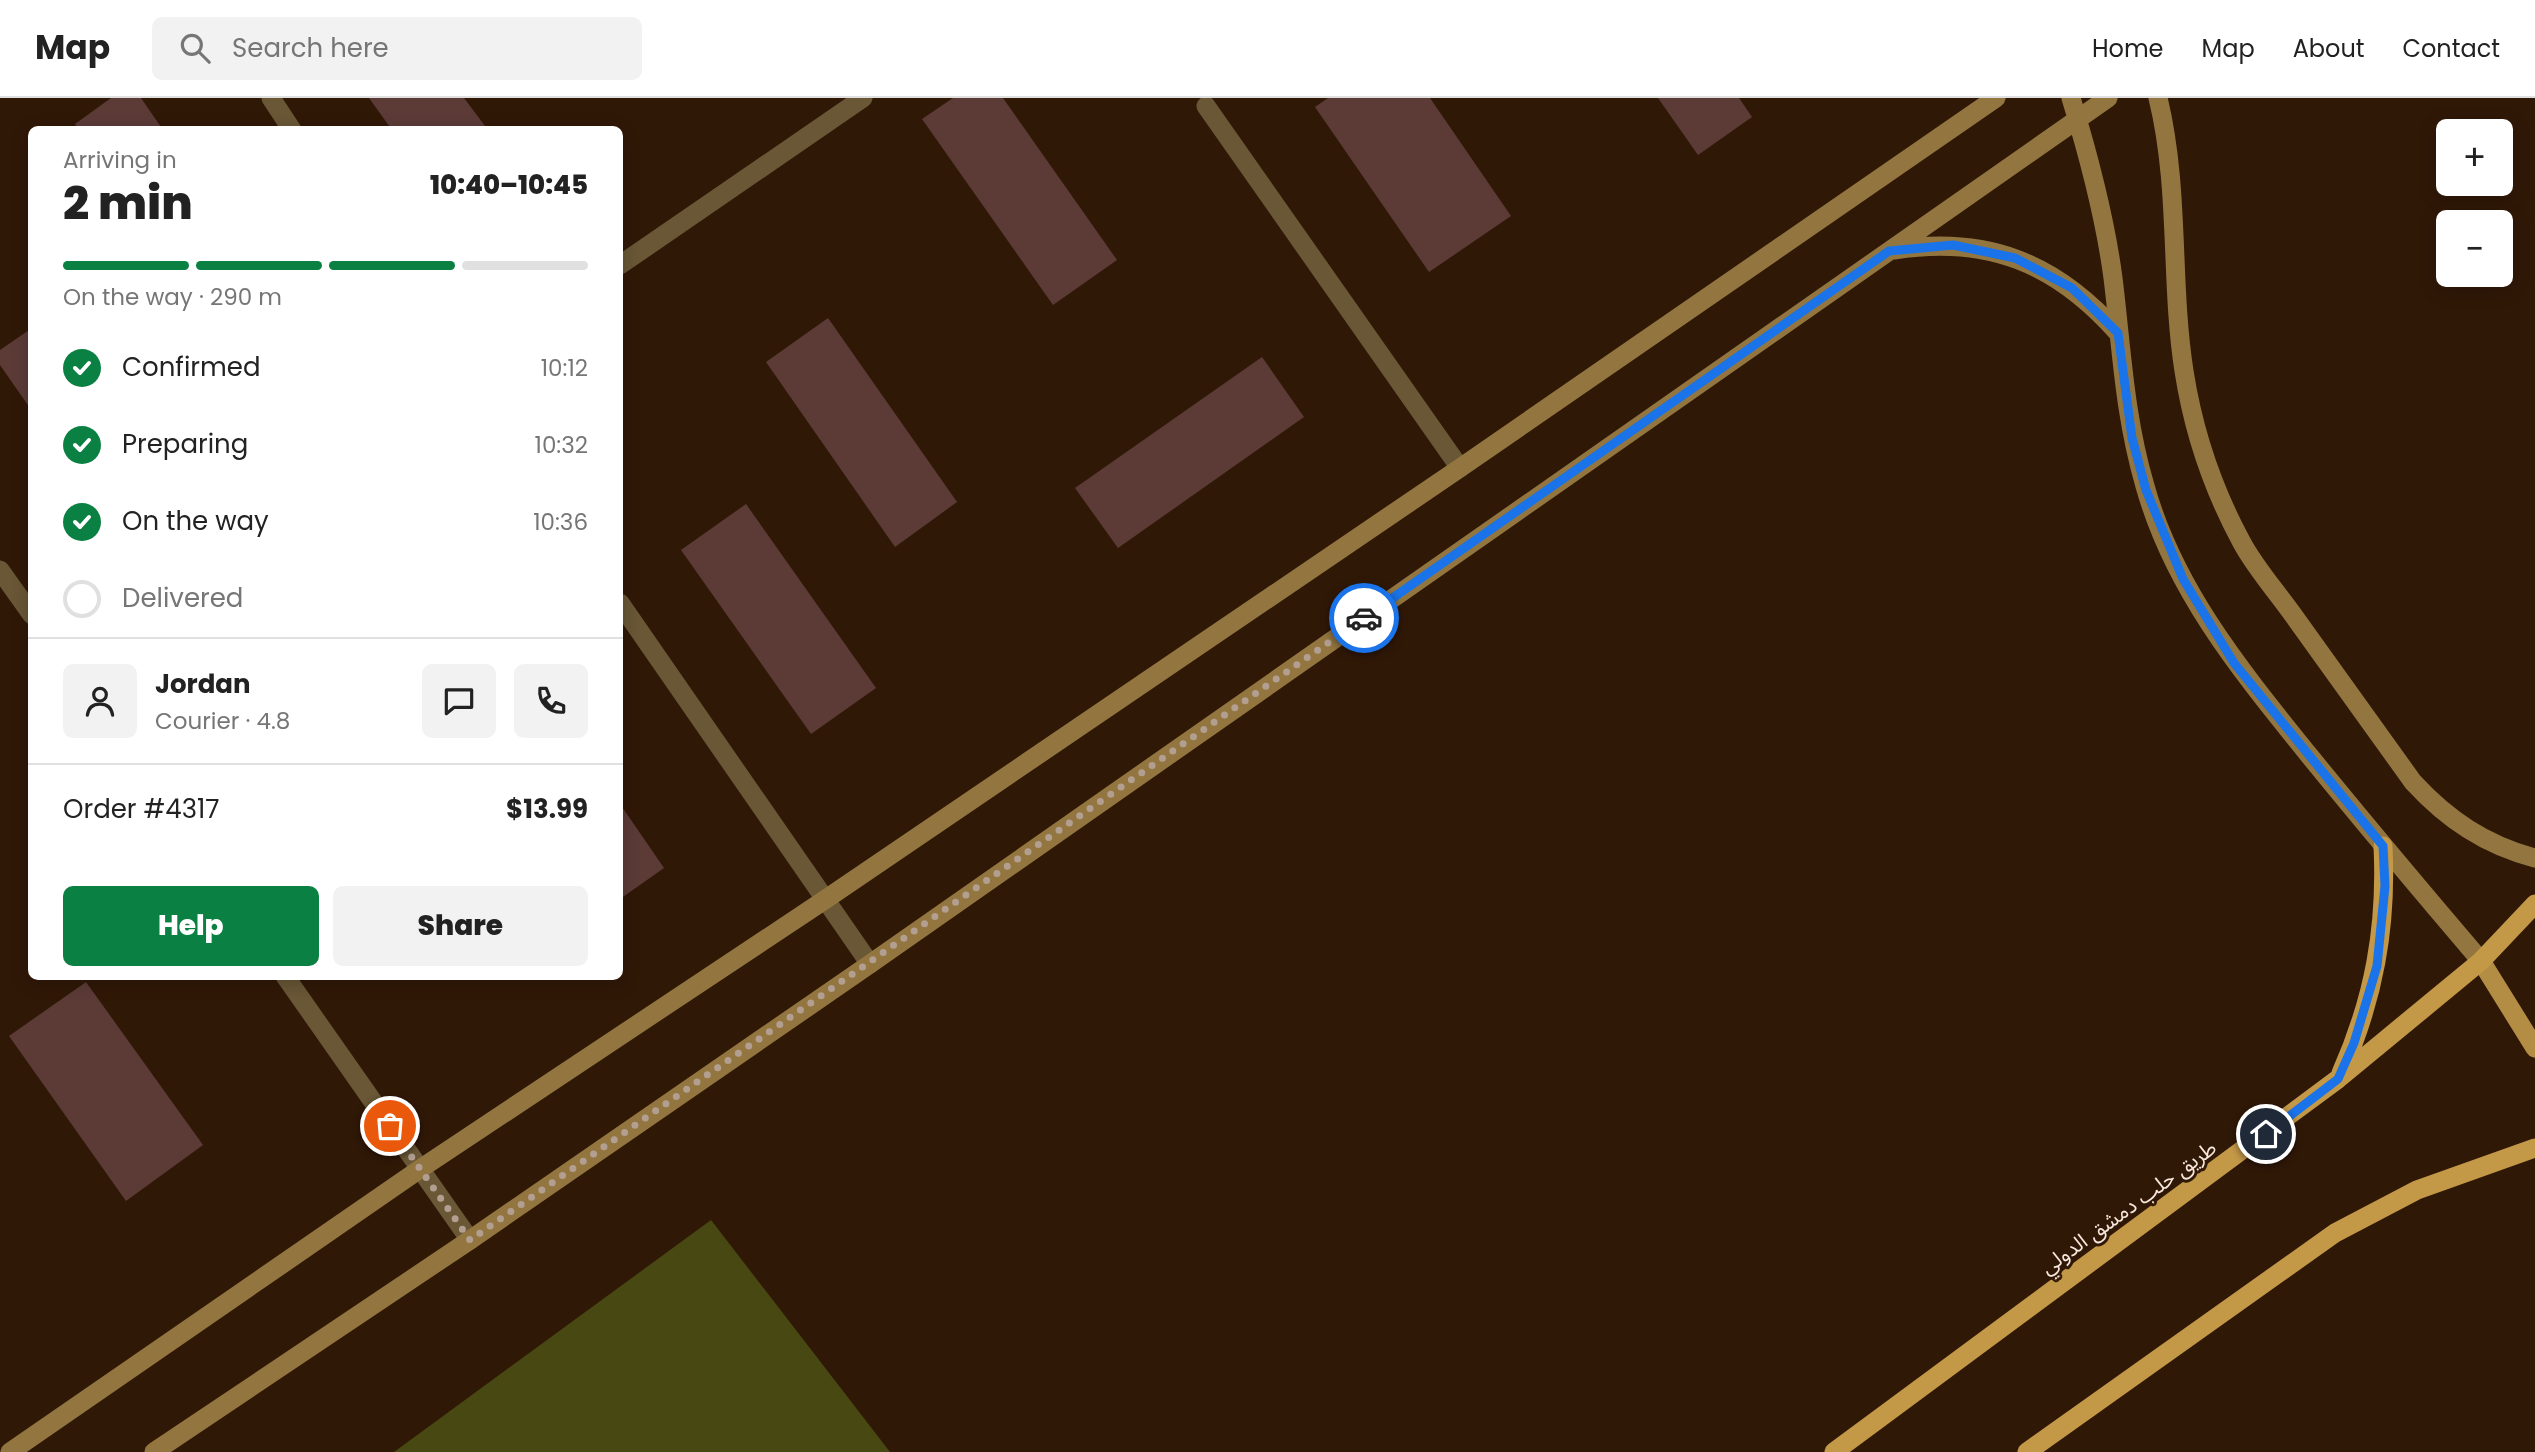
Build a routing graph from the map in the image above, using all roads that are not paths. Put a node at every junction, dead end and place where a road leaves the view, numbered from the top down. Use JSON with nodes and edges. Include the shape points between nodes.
{"nodes":[{"id":1,"x":271,"y":98,"type":"edge"},
{"id":2,"x":863,"y":98,"type":"edge"},
{"id":3,"x":1981,"y":98,"type":"edge"},
{"id":4,"x":1996,"y":98,"type":"edge"},
{"id":5,"x":2071,"y":98,"type":"edge"},
{"id":6,"x":2108,"y":98,"type":"edge"},
{"id":7,"x":2158,"y":98,"type":"edge"},
{"id":8,"x":1206,"y":106,"type":"dead end"},
{"id":9,"x":1967,"y":118,"type":"junction"},
{"id":10,"x":2078,"y":119,"type":"junction"},
{"id":11,"x":289,"y":126,"type":"edge"},
{"id":12,"x":1889,"y":251,"type":"junction"},
{"id":13,"x":623,"y":263,"type":"edge"},
{"id":14,"x":2118,"y":333,"type":"junction"},
{"id":15,"x":1460,"y":468,"type":"junction"},
{"id":16,"x":0,"y":570,"type":"edge"},
{"id":17,"x":623,"y":607,"type":"edge"},
{"id":18,"x":28,"y":609,"type":"edge"},
{"id":19,"x":2383,"y":846,"type":"junction"},
{"id":20,"x":2535,"y":858,"type":"edge"},
{"id":21,"x":826,"y":899,"type":"junction"},
{"id":22,"x":2535,"y":904,"type":"edge"},
{"id":23,"x":2481,"y":961,"type":"junction"},
{"id":24,"x":870,"y":964,"type":"junction"},
{"id":25,"x":288,"y":980,"type":"edge"},
{"id":26,"x":2535,"y":1048,"type":"edge"},
{"id":27,"x":2338,"y":1079,"type":"junction"},
{"id":28,"x":2535,"y":1148,"type":"edge"},
{"id":29,"x":420,"y":1169,"type":"junction"},
{"id":30,"x":470,"y":1240,"type":"junction"},
{"id":31,"x":10,"y":1452,"type":"edge"},
{"id":32,"x":154,"y":1452,"type":"edge"},
{"id":33,"x":1834,"y":1452,"type":"edge"},
{"id":34,"x":2027,"y":1452,"type":"edge"}],
"edges":[{"from":1,"to":11,"type":"street"},
{"from":2,"to":13,"type":"street"},
{"from":3,"to":9,"type":"main road"},
{"from":4,"to":9,"type":"main road"},
{"from":5,"to":10,"type":"main road"},
{"from":6,"to":10,"type":"main road"},
{"from":7,"to":20,"type":"main road","via":[[2172,188],[2177,313],[2185,373],[2213,477],[2242,543],[2432,803],[2479,837]]},
{"from":8,"to":15,"type":"street"},
{"from":9,"to":15,"type":"main road"},
{"from":10,"to":12,"type":"main road"},
{"from":10,"to":14,"type":"main road","via":[[2113,276]]},
{"from":12,"to":14,"type":"main road","via":[[1953,245],[2015,258],[2072,288]]},
{"from":12,"to":24,"type":"main road"},
{"from":14,"to":19,"type":"main road","via":[[2132,438],[2146,490],[2183,579],[2234,663]]},
{"from":15,"to":21,"type":"main road"},
{"from":16,"to":18,"type":"street"},
{"from":17,"to":21,"type":"street"},
{"from":19,"to":23,"type":"main road"},
{"from":19,"to":27,"type":"highway","via":[[2385,886],[2377,966],[2359,1030]]},
{"from":21,"to":24,"type":"street"},
{"from":21,"to":29,"type":"main road"},
{"from":22,"to":23,"type":"highway","name":"طريق حلب دمشق الدولي"},
{"from":23,"to":26,"type":"main road"},
{"from":23,"to":27,"type":"highway","name":"طريق حلب دمشق الدولي"},
{"from":24,"to":30,"type":"main road"},
{"from":25,"to":29,"type":"street"},
{"from":27,"to":33,"type":"highway","name":"طريق حلب دمشق الدولي"},
{"from":28,"to":34,"type":"highway","via":[[2417,1190],[2335,1233]]},
{"from":29,"to":30,"type":"street"},
{"from":29,"to":31,"type":"main road"},
{"from":30,"to":32,"type":"main road"}]}
